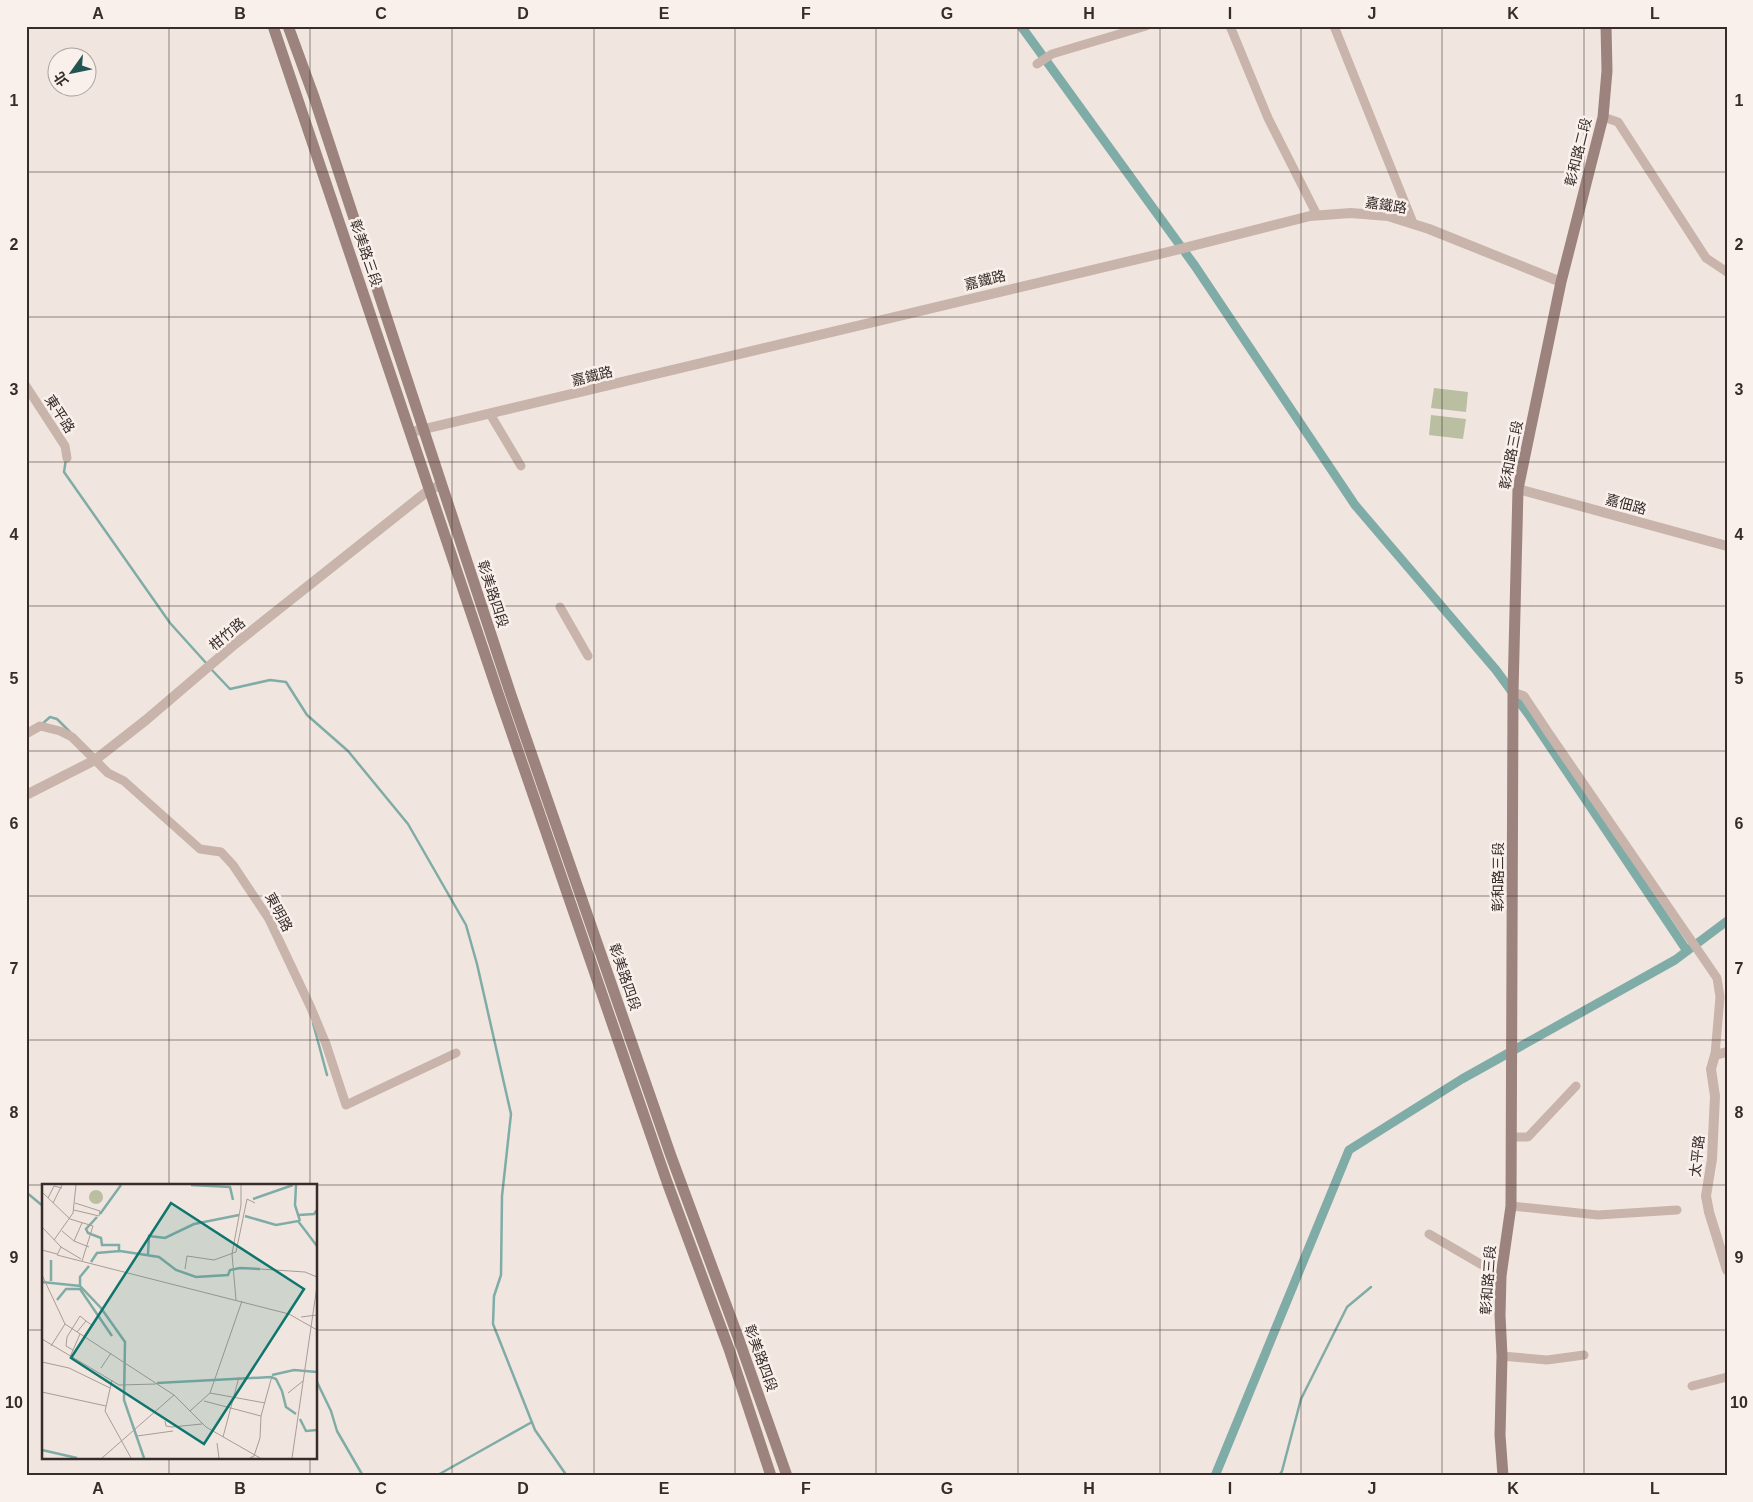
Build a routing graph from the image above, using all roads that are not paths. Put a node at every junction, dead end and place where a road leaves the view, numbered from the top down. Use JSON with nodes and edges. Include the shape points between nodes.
{"nodes":[{"id":1,"x":273,"y":26,"type":"edge"},
{"id":2,"x":288,"y":26,"type":"edge"},
{"id":3,"x":1146,"y":26,"type":"edge"},
{"id":4,"x":1230,"y":26,"type":"edge"},
{"id":5,"x":1334,"y":26,"type":"edge"},
{"id":6,"x":1606,"y":26,"type":"edge"},
{"id":7,"x":1039,"y":62,"type":"dead end"},
{"id":8,"x":1603,"y":117,"type":"junction"},
{"id":9,"x":1317,"y":215,"type":"junction"},
{"id":10,"x":1413,"y":223,"type":"junction"},
{"id":11,"x":1727,"y":272,"type":"edge"},
{"id":12,"x":1561,"y":282,"type":"junction"},
{"id":13,"x":26,"y":386,"type":"edge"},
{"id":14,"x":490,"y":414,"type":"junction"},
{"id":15,"x":423,"y":429,"type":"junction"},
{"id":16,"x":411,"y":432,"type":"junction"},
{"id":17,"x":67,"y":458,"type":"dead end"},
{"id":18,"x":520,"y":466,"type":"dead end"},
{"id":19,"x":441,"y":485,"type":"junction"},
{"id":20,"x":1518,"y":489,"type":"junction"},
{"id":21,"x":428,"y":490,"type":"junction"},
{"id":22,"x":1727,"y":546,"type":"edge"},
{"id":23,"x":560,"y":607,"type":"dead end"},
{"id":24,"x":588,"y":656,"type":"dead end"},
{"id":25,"x":1513,"y":692,"type":"junction"},
{"id":26,"x":26,"y":734,"type":"edge"},
{"id":27,"x":95,"y":760,"type":"junction"},
{"id":28,"x":26,"y":795,"type":"edge"},
{"id":29,"x":1727,"y":1052,"type":"edge"},
{"id":30,"x":456,"y":1053,"type":"dead end"},
{"id":31,"x":1715,"y":1055,"type":"junction"},
{"id":32,"x":1576,"y":1086,"type":"dead end"},
{"id":33,"x":1511,"y":1137,"type":"junction"},
{"id":34,"x":1511,"y":1206,"type":"junction"},
{"id":35,"x":1677,"y":1210,"type":"dead end"},
{"id":36,"x":1429,"y":1234,"type":"dead end"},
{"id":37,"x":1727,"y":1270,"type":"edge"},
{"id":38,"x":1501,"y":1276,"type":"junction"},
{"id":39,"x":1584,"y":1355,"type":"dead end"},
{"id":40,"x":1502,"y":1356,"type":"junction"},
{"id":41,"x":1727,"y":1377,"type":"edge"},
{"id":42,"x":1692,"y":1386,"type":"dead end"},
{"id":43,"x":771,"y":1476,"type":"edge"},
{"id":44,"x":787,"y":1476,"type":"edge"},
{"id":45,"x":1504,"y":1476,"type":"edge"}],
"edges":[{"from":1,"to":16,"type":"main road","name":"彰美路三段"},
{"from":2,"to":15,"type":"main road","name":"彰美路三段"},
{"from":3,"to":7,"type":"street","via":[[1052,54]]},
{"from":4,"to":9,"type":"street","via":[[1268,118]]},
{"from":5,"to":10,"type":"street"},
{"from":6,"to":8,"type":"main road","name":"彰和路二段"},
{"from":8,"to":11,"type":"street","via":[[1618,122],[1706,258]]},
{"from":8,"to":12,"type":"main road","name":"彰和路二段"},
{"from":9,"to":10,"type":"street","name":"嘉鐵路","via":[[1388,216]]},
{"from":9,"to":14,"type":"street","name":"嘉鐵路"},
{"from":10,"to":12,"type":"street","name":"嘉鐵路"},
{"from":12,"to":20,"type":"main road","name":"彰和路三段"},
{"from":13,"to":17,"type":"street","name":"東平路","via":[[65,446]]},
{"from":14,"to":15,"type":"street","name":"嘉鐵路"},
{"from":14,"to":18,"type":"street"},
{"from":15,"to":16,"type":"street","name":"嘉鐵路"},
{"from":15,"to":19,"type":"main road","name":"彰美路三段"},
{"from":16,"to":21,"type":"main road","name":"彰美路三段"},
{"from":19,"to":21,"type":"street","name":"柑竹路"},
{"from":19,"to":44,"type":"main road","name":"彰美路四段","via":[[661,1128]]},
{"from":20,"to":22,"type":"street","name":"嘉佃路"},
{"from":20,"to":25,"type":"main road","name":"彰和路三段"},
{"from":21,"to":27,"type":"street","name":"柑竹路"},
{"from":21,"to":43,"type":"main road","name":"彰美路四段"},
{"from":23,"to":24,"type":"street"},
{"from":25,"to":31,"type":"street","via":[[1524,696],[1717,978],[1720,997]]},
{"from":25,"to":33,"type":"main road","name":"彰和路三段"},
{"from":26,"to":27,"type":"street","name":"東明路","via":[[40,726],[60,731],[72,736]]},
{"from":27,"to":28,"type":"street","name":"柑竹路"},
{"from":27,"to":30,"type":"street","name":"東明路","via":[[200,849],[221,852],[233,865],[269,919],[326,1044],[346,1104]]},
{"from":29,"to":31,"type":"street"},
{"from":31,"to":37,"type":"street","name":"太平路","via":[[1711,1069],[1715,1096],[1712,1159],[1706,1196]]},
{"from":32,"to":33,"type":"street","via":[[1528,1137]]},
{"from":33,"to":34,"type":"main road","name":"彰和路三段"},
{"from":34,"to":35,"type":"street","via":[[1598,1215]]},
{"from":34,"to":38,"type":"main road","name":"彰和路三段"},
{"from":36,"to":38,"type":"street"},
{"from":38,"to":40,"type":"main road","name":"彰和路三段"},
{"from":39,"to":40,"type":"street","via":[[1547,1360]]},
{"from":40,"to":45,"type":"main road","name":"彰和路三段","via":[[1500,1435]]},
{"from":41,"to":42,"type":"street"}]}
